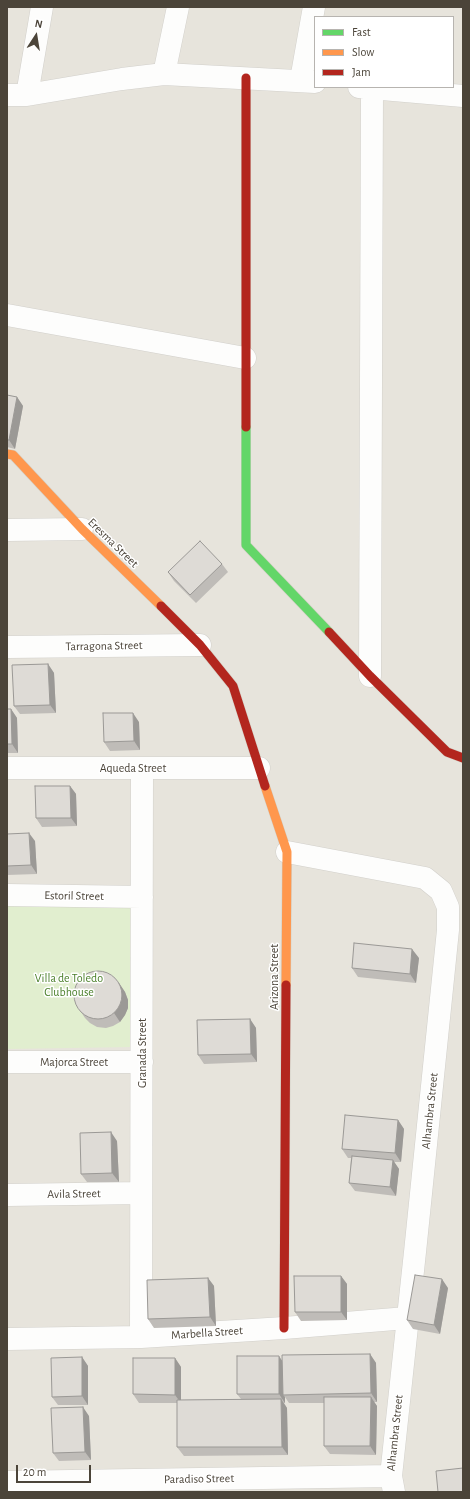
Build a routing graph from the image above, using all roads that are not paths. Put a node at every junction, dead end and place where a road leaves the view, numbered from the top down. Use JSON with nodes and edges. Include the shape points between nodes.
{"nodes":[{"id":1,"x":42,"y":7,"type":"edge"},
{"id":2,"x":178,"y":7,"type":"edge"},
{"id":3,"x":314,"y":7,"type":"edge"},
{"id":4,"x":164,"y":74,"type":"junction"},
{"id":5,"x":246,"y":78,"type":"junction"},
{"id":6,"x":308,"y":81,"type":"edge"},
{"id":7,"x":366,"y":88,"type":"edge"},
{"id":8,"x":17,"y":95,"type":"edge"},
{"id":9,"x":463,"y":96,"type":"edge"},
{"id":10,"x":7,"y":316,"type":"edge"},
{"id":11,"x":245,"y":358,"type":"junction"},
{"id":12,"x":10,"y":454,"type":"edge"},
{"id":13,"x":82,"y":529,"type":"junction"},
{"id":14,"x":7,"y":530,"type":"edge"},
{"id":15,"x":200,"y":645,"type":"junction"},
{"id":16,"x":7,"y":647,"type":"edge"},
{"id":17,"x":370,"y":676,"type":"junction"},
{"id":18,"x":463,"y":758,"type":"edge"},
{"id":19,"x":7,"y":768,"type":"edge"},
{"id":20,"x":142,"y":768,"type":"junction"},
{"id":21,"x":259,"y":768,"type":"junction"},
{"id":22,"x":287,"y":852,"type":"junction"},
{"id":23,"x":7,"y":895,"type":"edge"},
{"id":24,"x":142,"y":896,"type":"junction"},
{"id":25,"x":7,"y":1062,"type":"edge"},
{"id":26,"x":142,"y":1062,"type":"junction"},
{"id":27,"x":141,"y":1193,"type":"junction"},
{"id":28,"x":7,"y":1195,"type":"edge"},
{"id":29,"x":408,"y":1318,"type":"junction"},
{"id":30,"x":284,"y":1328,"type":"junction"},
{"id":31,"x":141,"y":1337,"type":"junction"},
{"id":32,"x":7,"y":1338,"type":"edge"},
{"id":33,"x":7,"y":1482,"type":"edge"},
{"id":34,"x":392,"y":1484,"type":"edge"}],
"edges":[{"from":1,"to":8,"type":"street"},
{"from":2,"to":4,"type":"street"},
{"from":3,"to":6,"type":"street"},
{"from":4,"to":5,"type":"street"},
{"from":4,"to":8,"type":"street"},
{"from":5,"to":6,"type":"street"},
{"from":5,"to":11,"type":"street"},
{"from":7,"to":9,"type":"street"},
{"from":7,"to":17,"type":"street"},
{"from":10,"to":11,"type":"street"},
{"from":11,"to":17,"type":"street","via":[[246,545]]},
{"from":12,"to":13,"type":"street","name":"Eresma Street"},
{"from":13,"to":14,"type":"street"},
{"from":13,"to":15,"type":"street","name":"Eresma Street"},
{"from":15,"to":16,"type":"street","name":"Tarragona Street"},
{"from":15,"to":21,"type":"street","name":"Arizona Street","via":[[233,686]]},
{"from":17,"to":18,"type":"street","via":[[447,752]]},
{"from":19,"to":20,"type":"street","name":"Aqueda Street"},
{"from":20,"to":21,"type":"street","name":"Aqueda Street"},
{"from":20,"to":24,"type":"street","name":"Granada Street"},
{"from":21,"to":22,"type":"street","name":"Arizona Street"},
{"from":22,"to":29,"type":"street","name":"Alhambra Street","via":[[425,878],[441,891],[448,907],[448,930]]},
{"from":22,"to":30,"type":"street","name":"Arizona Street"},
{"from":23,"to":24,"type":"street","name":"Estoril Street"},
{"from":24,"to":26,"type":"street","name":"Granada Street"},
{"from":25,"to":26,"type":"street","name":"Majorca Street"},
{"from":26,"to":27,"type":"street","name":"Granada Street"},
{"from":27,"to":28,"type":"street","name":"Avila Street"},
{"from":27,"to":31,"type":"street","name":"Granada Street"},
{"from":29,"to":30,"type":"street","name":"Marbella Street"},
{"from":29,"to":34,"type":"street","name":"Alhambra Street"},
{"from":30,"to":31,"type":"street","name":"Marbella Street"},
{"from":31,"to":32,"type":"street","name":"Marbella Street"},
{"from":33,"to":34,"type":"street","name":"Paradiso Street"}]}
